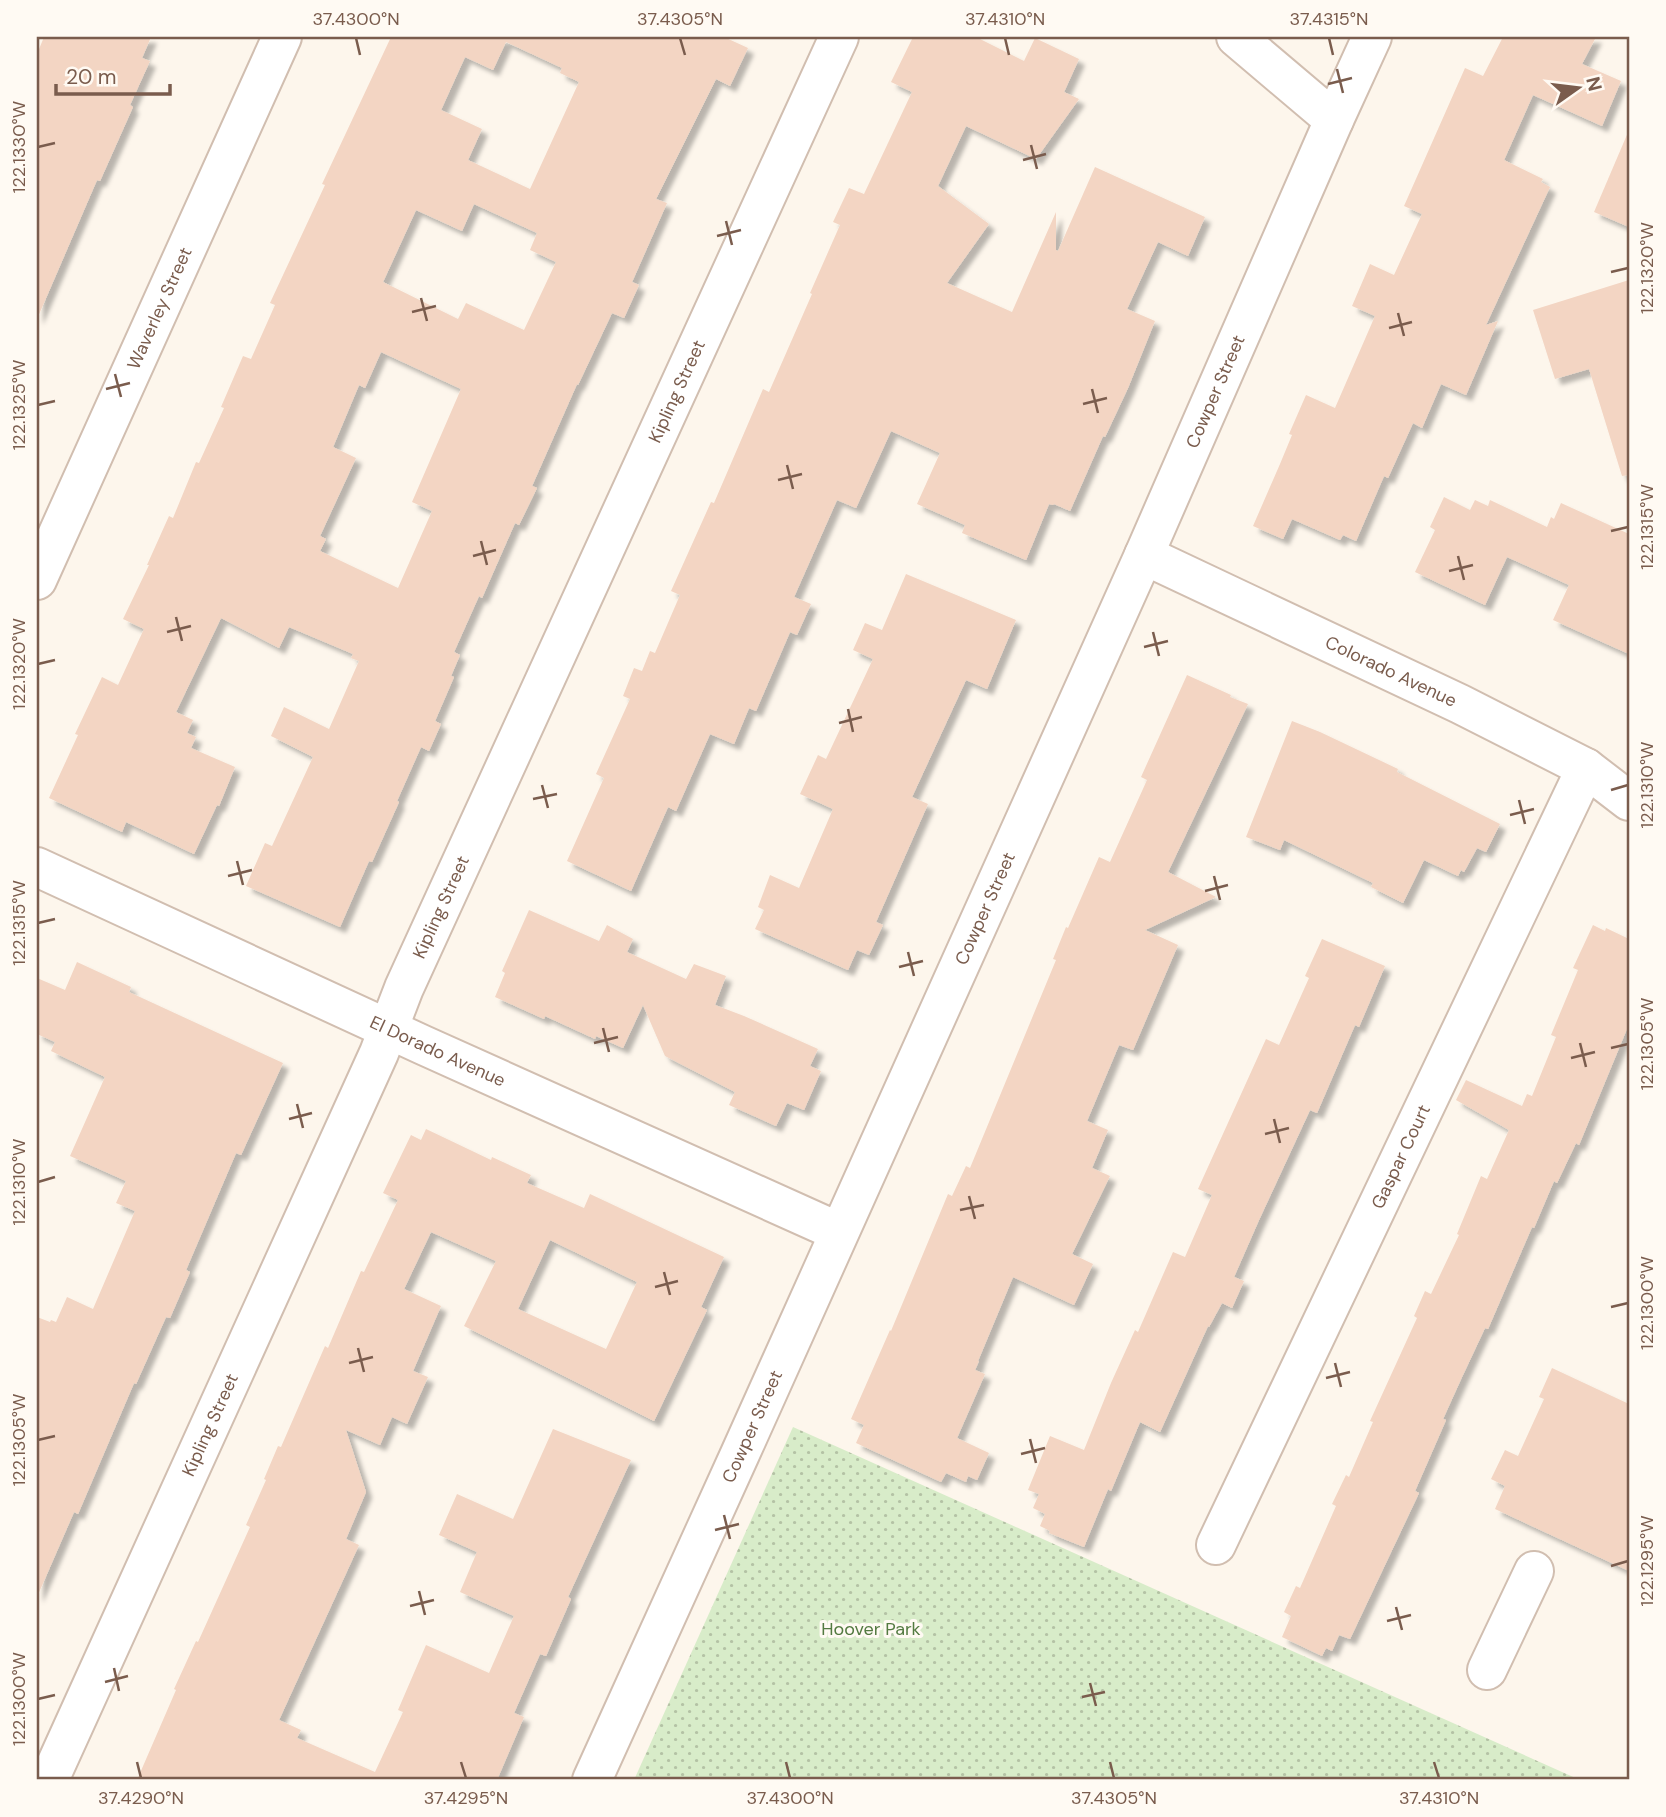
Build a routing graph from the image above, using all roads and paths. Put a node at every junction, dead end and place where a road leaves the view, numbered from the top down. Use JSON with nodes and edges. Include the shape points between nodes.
{"nodes":[{"id":1,"x":282,"y":37,"type":"edge"},
{"id":2,"x":839,"y":37,"type":"edge"},
{"id":3,"x":1236,"y":37,"type":"edge"},
{"id":4,"x":1372,"y":37,"type":"edge"},
{"id":5,"x":1334,"y":120,"type":"junction"},
{"id":6,"x":1144,"y":555,"type":"junction"},
{"id":7,"x":37,"y":580,"type":"edge"},
{"id":8,"x":1586,"y":768,"type":"junction"},
{"id":9,"x":1629,"y":802,"type":"edge"},
{"id":10,"x":37,"y":867,"type":"edge"},
{"id":11,"x":388,"y":1029,"type":"junction"},
{"id":12,"x":839,"y":1232,"type":"junction"},
{"id":13,"x":1216,"y":1545,"type":"dead end"},
{"id":14,"x":1534,"y":1571,"type":"dead end"},
{"id":15,"x":1487,"y":1670,"type":"dead end"},
{"id":16,"x":48,"y":1780,"type":"edge"},
{"id":17,"x":592,"y":1780,"type":"edge"}],
"edges":[{"from":1,"to":7,"type":"street","name":"Waverley Street"},
{"from":2,"to":11,"type":"street","name":"Kipling Street"},
{"from":3,"to":5,"type":"street"},
{"from":4,"to":5,"type":"street","name":"Cowper Street"},
{"from":5,"to":6,"type":"street","name":"Cowper Street"},
{"from":6,"to":8,"type":"street","name":"Colorado Avenue"},
{"from":6,"to":12,"type":"street","name":"Cowper Street"},
{"from":8,"to":9,"type":"street","name":"Colorado Avenue"},
{"from":8,"to":13,"type":"street","name":"Gaspar Court"},
{"from":10,"to":11,"type":"street","name":"El Dorado Avenue"},
{"from":11,"to":12,"type":"street","name":"El Dorado Avenue"},
{"from":11,"to":16,"type":"street","name":"Kipling Street"},
{"from":12,"to":17,"type":"street","name":"Cowper Street"},
{"from":14,"to":15,"type":"street"}]}
